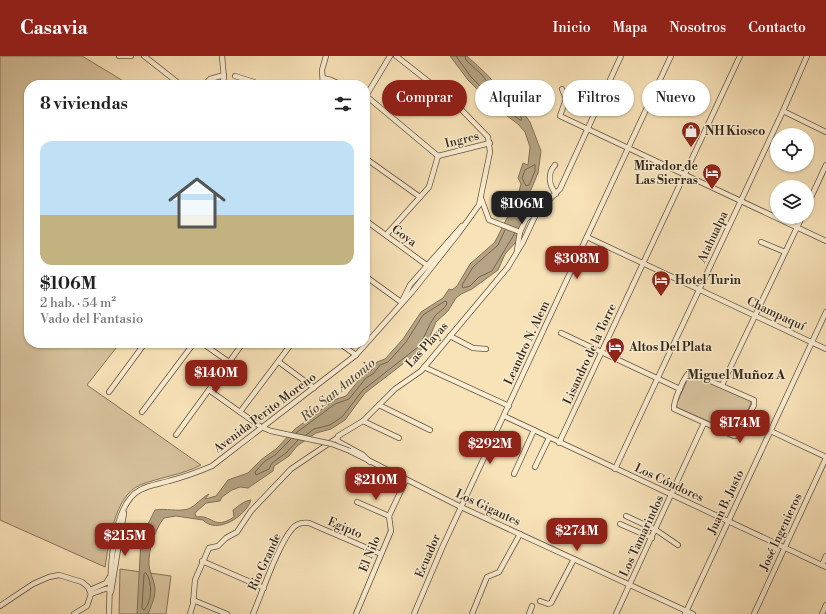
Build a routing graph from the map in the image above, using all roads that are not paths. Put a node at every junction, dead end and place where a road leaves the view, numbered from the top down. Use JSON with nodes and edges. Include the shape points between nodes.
{"nodes":[{"id":1,"x":119,"y":56,"type":"edge"},
{"id":2,"x":132,"y":56,"type":"edge"},
{"id":3,"x":144,"y":56,"type":"edge"},
{"id":4,"x":222,"y":56,"type":"edge"},
{"id":5,"x":326,"y":56,"type":"edge"},
{"id":6,"x":390,"y":56,"type":"edge"},
{"id":7,"x":396,"y":56,"type":"edge"},
{"id":8,"x":621,"y":56,"type":"edge"},
{"id":9,"x":671,"y":56,"type":"edge"},
{"id":10,"x":740,"y":56,"type":"edge"},
{"id":11,"x":807,"y":56,"type":"edge"},
{"id":12,"x":224,"y":75,"type":"junction"},
{"id":13,"x":235,"y":76,"type":"dead end"},
{"id":14,"x":322,"y":78,"type":"joint"},
{"id":15,"x":175,"y":80,"type":"edge"},
{"id":16,"x":209,"y":80,"type":"edge"},
{"id":17,"x":222,"y":80,"type":"edge"},
{"id":18,"x":245,"y":80,"type":"edge"},
{"id":19,"x":331,"y":80,"type":"edge"},
{"id":20,"x":370,"y":88,"type":"edge"},
{"id":21,"x":562,"y":89,"type":"dead end"},
{"id":22,"x":370,"y":100,"type":"edge"},
{"id":23,"x":783,"y":111,"type":"junction"},
{"id":24,"x":588,"y":128,"type":"junction"},
{"id":25,"x":826,"y":132,"type":"edge"},
{"id":26,"x":490,"y":143,"type":"junction"},
{"id":27,"x":629,"y":148,"type":"junction"},
{"id":28,"x":438,"y":156,"type":"junction"},
{"id":29,"x":370,"y":162,"type":"edge"},
{"id":30,"x":554,"y":165,"type":"dead end"},
{"id":31,"x":826,"y":165,"type":"edge"},
{"id":32,"x":686,"y":174,"type":"junction"},
{"id":33,"x":814,"y":191,"type":"edge"},
{"id":34,"x":556,"y":194,"type":"junction"},
{"id":35,"x":481,"y":196,"type":"junction"},
{"id":36,"x":420,"y":197,"type":"junction"},
{"id":37,"x":741,"y":201,"type":"junction"},
{"id":38,"x":540,"y":207,"type":"junction"},
{"id":39,"x":370,"y":224,"type":"edge"},
{"id":40,"x":798,"y":224,"type":"edge"},
{"id":41,"x":797,"y":227,"type":"junction"},
{"id":42,"x":520,"y":232,"type":"junction"},
{"id":43,"x":386,"y":235,"type":"junction"},
{"id":44,"x":587,"y":237,"type":"junction"},
{"id":45,"x":826,"y":241,"type":"edge"},
{"id":46,"x":761,"y":242,"type":"dead end"},
{"id":47,"x":785,"y":252,"type":"junction"},
{"id":48,"x":516,"y":253,"type":"junction"},
{"id":49,"x":644,"y":262,"type":"junction"},
{"id":50,"x":429,"y":266,"type":"junction"},
{"id":51,"x":370,"y":280,"type":"edge"},
{"id":52,"x":700,"y":289,"type":"junction"},
{"id":53,"x":401,"y":302,"type":"junction"},
{"id":54,"x":826,"y":312,"type":"edge"},
{"id":55,"x":756,"y":315,"type":"junction"},
{"id":56,"x":562,"y":333,"type":"dead end"},
{"id":57,"x":450,"y":336,"type":"junction"},
{"id":58,"x":370,"y":339,"type":"edge"},
{"id":59,"x":812,"y":342,"type":"junction"},
{"id":60,"x":141,"y":348,"type":"edge"},
{"id":61,"x":190,"y":348,"type":"edge"},
{"id":62,"x":209,"y":348,"type":"edge"},
{"id":63,"x":239,"y":348,"type":"edge"},
{"id":64,"x":289,"y":348,"type":"edge"},
{"id":65,"x":346,"y":348,"type":"edge"},
{"id":66,"x":362,"y":348,"type":"edge"},
{"id":67,"x":486,"y":349,"type":"dead end"},
{"id":68,"x":826,"y":349,"type":"edge"},
{"id":69,"x":602,"y":352,"type":"junction"},
{"id":70,"x":356,"y":355,"type":"junction"},
{"id":71,"x":229,"y":362,"type":"junction"},
{"id":72,"x":279,"y":362,"type":"junction"},
{"id":73,"x":424,"y":367,"type":"junction"},
{"id":74,"x":657,"y":379,"type":"junction"},
{"id":75,"x":722,"y":385,"type":"junction"},
{"id":76,"x":314,"y":388,"type":"junction"},
{"id":77,"x":680,"y":389,"type":"junction"},
{"id":78,"x":209,"y":390,"type":"junction"},
{"id":79,"x":108,"y":392,"type":"dead end"},
{"id":80,"x":379,"y":405,"type":"junction"},
{"id":81,"x":509,"y":406,"type":"junction"},
{"id":82,"x":142,"y":412,"type":"dead end"},
{"id":83,"x":240,"y":412,"type":"junction"},
{"id":84,"x":504,"y":416,"type":"junction"},
{"id":85,"x":363,"y":420,"type":"junction"},
{"id":86,"x":747,"y":420,"type":"junction"},
{"id":87,"x":704,"y":423,"type":"junction"},
{"id":88,"x":261,"y":427,"type":"junction"},
{"id":89,"x":430,"y":430,"type":"dead end"},
{"id":90,"x":534,"y":430,"type":"junction"},
{"id":91,"x":770,"y":431,"type":"junction"},
{"id":92,"x":176,"y":435,"type":"dead end"},
{"id":93,"x":337,"y":437,"type":"junction"},
{"id":94,"x":399,"y":438,"type":"dead end"},
{"id":95,"x":549,"y":438,"type":"junction"},
{"id":96,"x":559,"y":443,"type":"junction"},
{"id":97,"x":826,"y":458,"type":"edge"},
{"id":98,"x":370,"y":462,"type":"junction"},
{"id":99,"x":535,"y":467,"type":"dead end"},
{"id":100,"x":615,"y":469,"type":"junction"},
{"id":101,"x":514,"y":474,"type":"dead end"},
{"id":102,"x":406,"y":480,"type":"junction"},
{"id":103,"x":672,"y":496,"type":"junction"},
{"id":104,"x":357,"y":502,"type":"dead end"},
{"id":105,"x":461,"y":507,"type":"junction"},
{"id":106,"x":125,"y":510,"type":"junction"},
{"id":107,"x":389,"y":516,"type":"junction"},
{"id":108,"x":626,"y":516,"type":"dead end"},
{"id":109,"x":728,"y":522,"type":"junction"},
{"id":110,"x":300,"y":523,"type":"joint"},
{"id":111,"x":620,"y":524,"type":"dead end"},
{"id":112,"x":656,"y":530,"type":"junction"},
{"id":113,"x":520,"y":534,"type":"junction"},
{"id":114,"x":652,"y":538,"type":"junction"},
{"id":115,"x":678,"y":544,"type":"dead end"},
{"id":116,"x":784,"y":548,"type":"junction"},
{"id":117,"x":381,"y":554,"type":"junction"},
{"id":118,"x":826,"y":556,"type":"edge"},
{"id":119,"x":574,"y":559,"type":"junction"},
{"id":120,"x":202,"y":561,"type":"junction"},
{"id":121,"x":824,"y":566,"type":"edge"},
{"id":122,"x":109,"y":578,"type":"junction"},
{"id":123,"x":630,"y":586,"type":"junction"},
{"id":124,"x":264,"y":588,"type":"junction"},
{"id":125,"x":109,"y":590,"type":"junction"},
{"id":126,"x":90,"y":592,"type":"junction"},
{"id":127,"x":193,"y":600,"type":"junction"},
{"id":128,"x":540,"y":601,"type":"dead end"},
{"id":129,"x":109,"y":602,"type":"junction"},
{"id":130,"x":826,"y":605,"type":"edge"},
{"id":131,"x":0,"y":606,"type":"edge"},
{"id":132,"x":532,"y":606,"type":"dead end"},
{"id":133,"x":686,"y":612,"type":"edge"},
{"id":134,"x":74,"y":614,"type":"edge"},
{"id":135,"x":109,"y":614,"type":"edge"},
{"id":136,"x":190,"y":614,"type":"edge"},
{"id":137,"x":228,"y":614,"type":"edge"},
{"id":138,"x":253,"y":614,"type":"edge"},
{"id":139,"x":356,"y":614,"type":"edge"},
{"id":140,"x":414,"y":614,"type":"edge"},
{"id":141,"x":472,"y":614,"type":"edge"},
{"id":142,"x":529,"y":614,"type":"edge"},
{"id":143,"x":616,"y":614,"type":"edge"},
{"id":144,"x":693,"y":614,"type":"edge"},
{"id":145,"x":754,"y":614,"type":"edge"},
{"id":146,"x":822,"y":614,"type":"edge"}],
"edges":[{"from":1,"to":2,"type":"street"},
{"from":3,"to":15,"type":"street"},
{"from":4,"to":12,"type":"street"},
{"from":5,"to":14,"type":"street"},
{"from":6,"to":20,"type":"street"},
{"from":7,"to":26,"type":"street","via":[[457,104],[486,135]]},
{"from":8,"to":24,"type":"street"},
{"from":9,"to":27,"type":"street","name":"Leandro N. Alem"},
{"from":10,"to":32,"type":"street","name":"Lisandro de la Torre"},
{"from":11,"to":23,"type":"street","name":"Atahualpa"},
{"from":12,"to":16,"type":"street"},
{"from":12,"to":17,"type":"street"},
{"from":13,"to":18,"type":"street"},
{"from":14,"to":19,"type":"street"},
{"from":21,"to":24,"type":"street","via":[[566,99],[560,116]]},
{"from":22,"to":28,"type":"street","name":"Ingres"},
{"from":23,"to":25,"type":"street"},
{"from":23,"to":37,"type":"street","name":"Atahualpa"},
{"from":24,"to":27,"type":"street"},
{"from":24,"to":34,"type":"street"},
{"from":26,"to":28,"type":"street","name":"Ingres"},
{"from":26,"to":35,"type":"street","name":"Avenida Perito Moreno"},
{"from":27,"to":32,"type":"street"},
{"from":27,"to":44,"type":"street","name":"Leandro N. Alem"},
{"from":28,"to":36,"type":"street","via":[[431,182]]},
{"from":29,"to":36,"type":"street"},
{"from":30,"to":34,"type":"street","via":[[549,177]]},
{"from":31,"to":33,"type":"street"},
{"from":32,"to":37,"type":"street"},
{"from":32,"to":49,"type":"street","name":"Lisandro de la Torre"},
{"from":34,"to":38,"type":"street"},
{"from":35,"to":42,"type":"street","via":[[489,220]]},
{"from":35,"to":50,"type":"street","name":"Avenida Perito Moreno","via":[[479,205]]},
{"from":36,"to":43,"type":"street"},
{"from":37,"to":41,"type":"street"},
{"from":37,"to":52,"type":"street","name":"Atahualpa"},
{"from":38,"to":42,"type":"street","via":[[526,219]]},
{"from":38,"to":48,"type":"street","name":"Las Playas"},
{"from":39,"to":43,"type":"street","name":"Goya"},
{"from":40,"to":41,"type":"street"},
{"from":41,"to":45,"type":"street"},
{"from":41,"to":47,"type":"street"},
{"from":42,"to":48,"type":"street"},
{"from":43,"to":50,"type":"street","name":"Goya"},
{"from":44,"to":49,"type":"street","name":"Champaquí"},
{"from":44,"to":81,"type":"street","name":"Leandro N. Alem"},
{"from":46,"to":47,"type":"street"},
{"from":47,"to":55,"type":"street"},
{"from":48,"to":57,"type":"street","name":"Las Playas","via":[[508,267]]},
{"from":49,"to":52,"type":"street","name":"Champaquí"},
{"from":49,"to":69,"type":"street","name":"Lisandro de la Torre"},
{"from":50,"to":53,"type":"street","name":"Avenida Perito Moreno","via":[[410,285]]},
{"from":51,"to":53,"type":"street"},
{"from":52,"to":55,"type":"street","name":"Champaquí"},
{"from":52,"to":74,"type":"street","name":"Atahualpa"},
{"from":53,"to":58,"type":"street","name":"Avenida Perito Moreno"},
{"from":54,"to":59,"type":"street","name":"Juan B. Justo"},
{"from":55,"to":59,"type":"street","name":"Champaquí"},
{"from":55,"to":75,"type":"street"},
{"from":56,"to":69,"type":"street"},
{"from":57,"to":67,"type":"street","via":[[474,348]]},
{"from":57,"to":73,"type":"street","name":"Las Playas"},
{"from":59,"to":68,"type":"street","name":"Champaquí"},
{"from":59,"to":91,"type":"street","name":"Juan B. Justo"},
{"from":60,"to":79,"type":"street"},
{"from":61,"to":82,"type":"street"},
{"from":62,"to":71,"type":"street"},
{"from":63,"to":71,"type":"street"},
{"from":64,"to":72,"type":"street"},
{"from":65,"to":70,"type":"street"},
{"from":66,"to":70,"type":"street","name":"Avenida Perito Moreno"},
{"from":69,"to":74,"type":"street"},
{"from":69,"to":96,"type":"street","name":"Lisandro de la Torre"},
{"from":70,"to":76,"type":"street","name":"Avenida Perito Moreno"},
{"from":71,"to":78,"type":"street"},
{"from":72,"to":76,"type":"street"},
{"from":72,"to":83,"type":"street"},
{"from":73,"to":80,"type":"street","name":"Las Playas"},
{"from":73,"to":81,"type":"street"},
{"from":74,"to":77,"type":"street"},
{"from":74,"to":100,"type":"street","name":"Atahualpa"},
{"from":75,"to":77,"type":"street","via":[[691,372],[687,374]]},
{"from":75,"to":86,"type":"street","via":[[754,401]]},
{"from":76,"to":88,"type":"street","name":"Avenida Perito Moreno"},
{"from":77,"to":87,"type":"street","via":[[674,409]]},
{"from":78,"to":83,"type":"street","name":"Los Gigantes"},
{"from":78,"to":92,"type":"street"},
{"from":80,"to":85,"type":"street","name":"Las Playas"},
{"from":80,"to":89,"type":"street"},
{"from":81,"to":84,"type":"street","name":"Leandro N. Alem"},
{"from":83,"to":88,"type":"street","name":"Los Gigantes"},
{"from":84,"to":90,"type":"street","name":"Los Cóndores"},
{"from":84,"to":105,"type":"street","name":"Leandro N. Alem"},
{"from":85,"to":93,"type":"street","name":"Las Playas"},
{"from":85,"to":94,"type":"street"},
{"from":86,"to":87,"type":"street","via":[[736,437]]},
{"from":86,"to":91,"type":"street"},
{"from":87,"to":103,"type":"street","name":"Los Tamarindos"},
{"from":88,"to":98,"type":"street","name":"Los Gigantes","bridge":true,"via":[[332,444]]},
{"from":88,"to":106,"type":"street","name":"Avenida Perito Moreno","via":[[212,466],[137,492]]},
{"from":90,"to":95,"type":"street","name":"Los Cóndores"},
{"from":90,"to":101,"type":"street"},
{"from":91,"to":97,"type":"street"},
{"from":91,"to":109,"type":"street","name":"Juan B. Justo"},
{"from":93,"to":98,"type":"street","via":[[339,442],[363,455]]},
{"from":93,"to":120,"type":"street","name":"Las Playas","via":[[291,469],[251,511],[237,532],[218,546],[208,548]]},
{"from":95,"to":96,"type":"street","name":"Los Cóndores"},
{"from":95,"to":99,"type":"street"},
{"from":96,"to":100,"type":"street","name":"Los Cóndores"},
{"from":97,"to":116,"type":"street","name":"José Ingenieros"},
{"from":98,"to":102,"type":"street","name":"Los Gigantes"},
{"from":100,"to":103,"type":"street","name":"Los Cóndores"},
{"from":102,"to":105,"type":"street","name":"Los Gigantes"},
{"from":102,"to":107,"type":"street","name":"El Nilo"},
{"from":103,"to":109,"type":"street","name":"Los Cóndores"},
{"from":103,"to":112,"type":"street","name":"Los Tamarindos"},
{"from":104,"to":107,"type":"street"},
{"from":105,"to":113,"type":"street","name":"Los Gigantes"},
{"from":105,"to":140,"type":"street","name":"Ecuador"},
{"from":106,"to":122,"type":"street","name":"Avenida Perito Moreno","via":[[117,527]]},
{"from":106,"to":129,"type":"street","name":"Avenida Perito Moreno"},
{"from":107,"to":117,"type":"street","name":"El Nilo","via":[[391,531]]},
{"from":108,"to":112,"type":"street"},
{"from":109,"to":116,"type":"street","name":"Los Cóndores"},
{"from":109,"to":133,"type":"street","name":"Juan B. Justo"},
{"from":110,"to":117,"type":"street","name":"Egipto","via":[[309,523]]},
{"from":110,"to":124,"type":"street","name":"Rio Grande","via":[[291,530]]},
{"from":111,"to":114,"type":"street"},
{"from":112,"to":114,"type":"street","name":"Los Tamarindos"},
{"from":112,"to":115,"type":"street"},
{"from":113,"to":119,"type":"street","name":"Los Gigantes"},
{"from":113,"to":141,"type":"street","via":[[499,572],[487,577]]},
{"from":114,"to":123,"type":"street","name":"Los Tamarindos"},
{"from":116,"to":121,"type":"street","name":"Los Cóndores"},
{"from":116,"to":145,"type":"street","name":"José Ingenieros"},
{"from":117,"to":139,"type":"street","name":"El Nilo"},
{"from":118,"to":121,"type":"street"},
{"from":119,"to":123,"type":"street","name":"Los Gigantes"},
{"from":119,"to":128,"type":"street","via":[[552,603]]},
{"from":120,"to":124,"type":"street"},
{"from":120,"to":127,"type":"street","via":[[195,580]]},
{"from":122,"to":125,"type":"street","name":"Avenida Perito Moreno"},
{"from":122,"to":126,"type":"street","via":[[106,583]]},
{"from":123,"to":133,"type":"street","name":"Los Gigantes"},
{"from":123,"to":143,"type":"street","name":"Los Tamarindos"},
{"from":124,"to":138,"type":"street","name":"Rio Grande"},
{"from":125,"to":126,"type":"street"},
{"from":125,"to":129,"type":"street","name":"Avenida Perito Moreno"},
{"from":126,"to":131,"type":"street","via":[[82,582],[54,576],[32,584]]},
{"from":126,"to":134,"type":"street","via":[[87,606]]},
{"from":127,"to":136,"type":"street"},
{"from":127,"to":137,"type":"street"},
{"from":129,"to":135,"type":"street","name":"Avenida Perito Moreno"},
{"from":130,"to":146,"type":"street"},
{"from":132,"to":142,"type":"street"},
{"from":133,"to":144,"type":"street","name":"Los Gigantes"}]}
